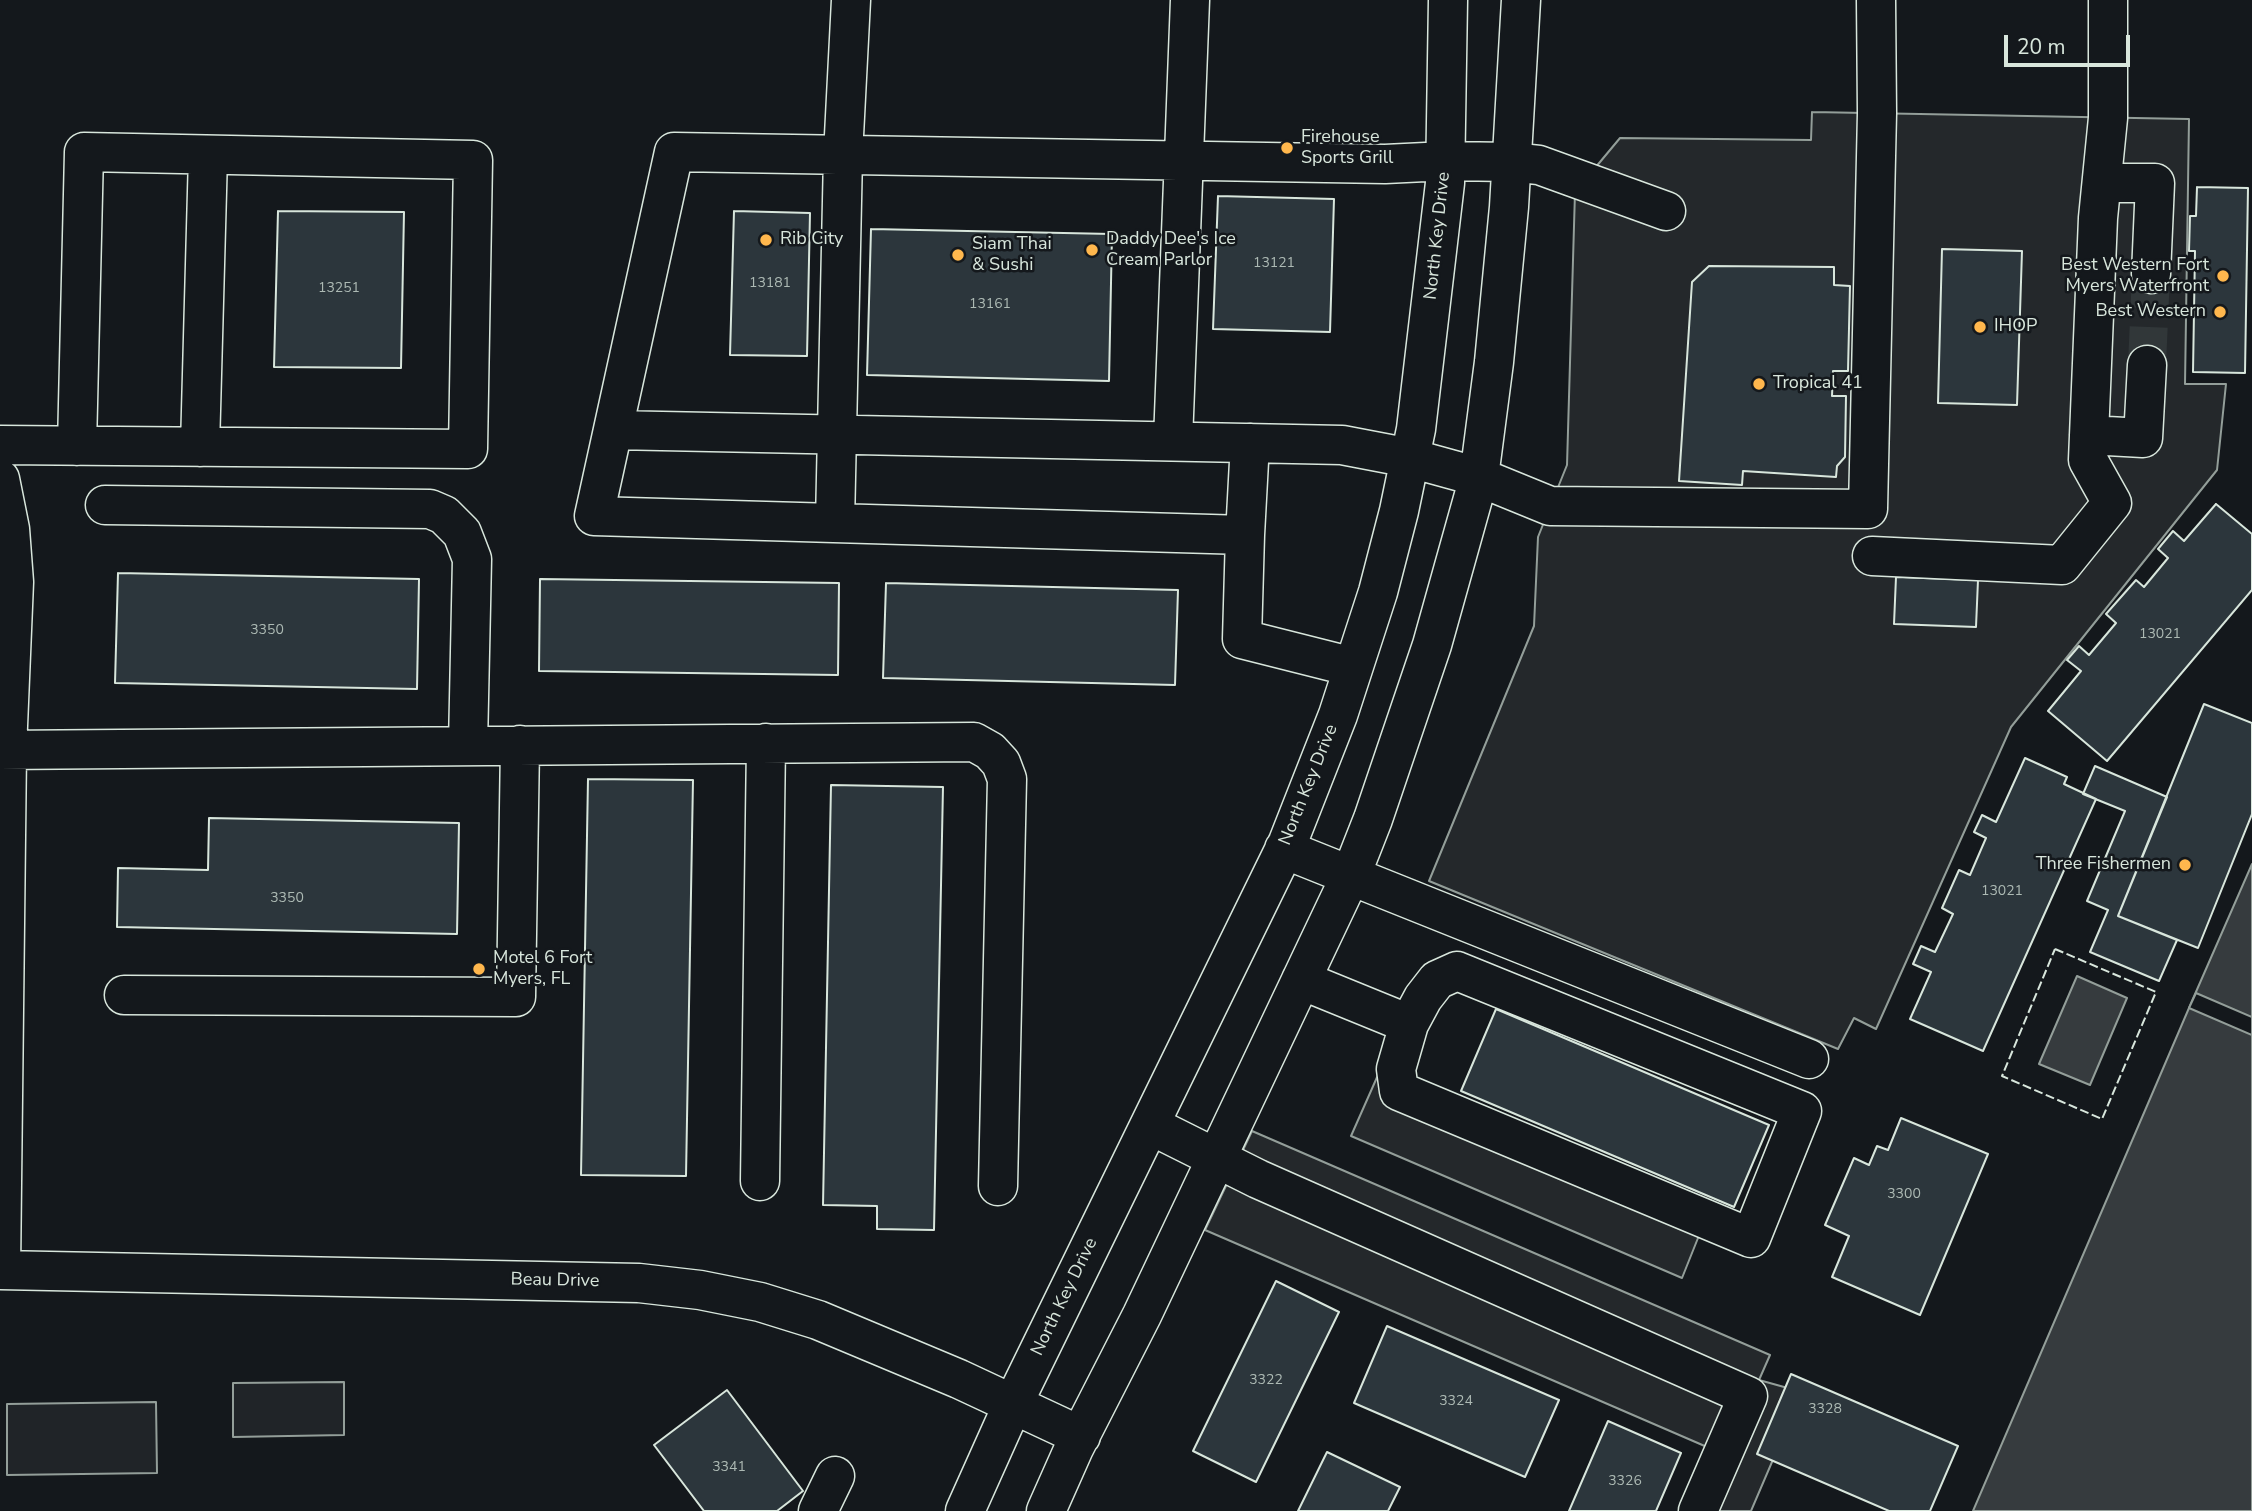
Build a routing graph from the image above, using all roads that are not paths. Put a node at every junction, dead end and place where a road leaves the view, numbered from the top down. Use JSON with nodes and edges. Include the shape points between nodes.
{"nodes":[{"id":1,"x":851,"y":0,"type":"edge"},
{"id":2,"x":1189,"y":0,"type":"edge"},
{"id":3,"x":1448,"y":0,"type":"edge"},
{"id":4,"x":1521,"y":0,"type":"edge"},
{"id":5,"x":1876,"y":0,"type":"edge"},
{"id":6,"x":2108,"y":0,"type":"edge"},
{"id":7,"x":208,"y":155,"type":"junction"},
{"id":8,"x":844,"y":155,"type":"junction"},
{"id":9,"x":1184,"y":161,"type":"junction"},
{"id":10,"x":1446,"y":161,"type":"junction"},
{"id":11,"x":1511,"y":162,"type":"junction"},
{"id":12,"x":2102,"y":183,"type":"junction"},
{"id":13,"x":1666,"y":211,"type":"dead end"},
{"id":14,"x":2151,"y":274,"type":"tunnel mouth"},
{"id":15,"x":2147,"y":365,"type":"tunnel mouth"},
{"id":16,"x":613,"y":430,"type":"junction"},
{"id":17,"x":837,"y":434,"type":"junction"},
{"id":18,"x":2089,"y":435,"type":"junction"},
{"id":19,"x":1173,"y":441,"type":"junction"},
{"id":20,"x":1250,"y":443,"type":"junction"},
{"id":21,"x":0,"y":445,"type":"edge"},
{"id":22,"x":77,"y":446,"type":"junction"},
{"id":23,"x":200,"y":447,"type":"junction"},
{"id":24,"x":1410,"y":458,"type":"junction"},
{"id":25,"x":1479,"y":477,"type":"junction"},
{"id":26,"x":0,"y":479,"type":"edge"},
{"id":27,"x":106,"y":505,"type":"dead end"},
{"id":28,"x":835,"y":523,"type":"junction"},
{"id":29,"x":1245,"y":535,"type":"junction"},
{"id":30,"x":1872,"y":556,"type":"dead end"},
{"id":31,"x":1353,"y":667,"type":"junction"},
{"id":32,"x":766,"y":743,"type":"junction"},
{"id":33,"x":468,"y":745,"type":"junction"},
{"id":34,"x":520,"y":745,"type":"junction"},
{"id":35,"x":4,"y":750,"type":"edge"},
{"id":36,"x":1284,"y":849,"type":"junction"},
{"id":37,"x":1351,"y":875,"type":"junction"},
{"id":38,"x":1301,"y":980,"type":"junction"},
{"id":39,"x":124,"y":995,"type":"dead end"},
{"id":40,"x":1409,"y":1024,"type":"junction"},
{"id":41,"x":1809,"y":1059,"type":"dead end"},
{"id":42,"x":1150,"y":1125,"type":"junction"},
{"id":43,"x":1217,"y":1157,"type":"junction"},
{"id":44,"x":760,"y":1181,"type":"dead end"},
{"id":45,"x":998,"y":1186,"type":"dead end"},
{"id":46,"x":1,"y":1270,"type":"edge"},
{"id":47,"x":1013,"y":1404,"type":"junction"},
{"id":48,"x":1081,"y":1436,"type":"junction"},
{"id":49,"x":835,"y":1476,"type":"dead end"},
{"id":50,"x":818,"y":1511,"type":"edge"},
{"id":51,"x":965,"y":1511,"type":"edge"},
{"id":52,"x":1046,"y":1511,"type":"edge"},
{"id":53,"x":1698,"y":1511,"type":"edge"}],
"edges":[{"from":1,"to":8,"type":"street"},
{"from":2,"to":9,"type":"street"},
{"from":3,"to":10,"type":"street","name":"North Key Drive"},
{"from":4,"to":11,"type":"street"},
{"from":5,"to":25,"type":"street","via":[[1868,509],[1550,506]]},
{"from":6,"to":12,"type":"street","via":[[2108,118]]},
{"from":7,"to":22,"type":"street","via":[[85,152]]},
{"from":7,"to":23,"type":"street"},
{"from":7,"to":23,"type":"street","via":[[473,160],[468,449]]},
{"from":8,"to":9,"type":"street"},
{"from":8,"to":16,"type":"street","via":[[674,152]]},
{"from":8,"to":17,"type":"street"},
{"from":9,"to":10,"type":"street"},
{"from":9,"to":19,"type":"street"},
{"from":10,"to":11,"type":"street"},
{"from":10,"to":24,"type":"street","name":"North Key Drive"},
{"from":11,"to":13,"type":"street","via":[[1539,165]]},
{"from":11,"to":25,"type":"street"},
{"from":12,"to":14,"type":"street","via":[[2155,183]]},
{"from":12,"to":18,"type":"street"},
{"from":15,"to":18,"type":"street","via":[[2143,438]]},
{"from":16,"to":17,"type":"street"},
{"from":16,"to":28,"type":"street","via":[[594,516]]},
{"from":17,"to":19,"type":"street"},
{"from":17,"to":28,"type":"street"},
{"from":18,"to":30,"type":"street","via":[[2088,460],[2112,503],[2062,565]]},
{"from":19,"to":20,"type":"street"},
{"from":20,"to":24,"type":"street","via":[[1342,444]]},
{"from":20,"to":29,"type":"street"},
{"from":21,"to":22,"type":"street"},
{"from":22,"to":23,"type":"street"},
{"from":24,"to":25,"type":"street"},
{"from":24,"to":31,"type":"street","name":"North Key Drive","via":[[1378,592]]},
{"from":25,"to":37,"type":"street","via":[[1432,645]]},
{"from":26,"to":35,"type":"street","via":[[14,582]]},
{"from":27,"to":33,"type":"street","via":[[430,509],[444,515],[462,533],[472,559]]},
{"from":28,"to":29,"type":"street"},
{"from":29,"to":31,"type":"street","via":[[1242,639]]},
{"from":31,"to":36,"type":"street","name":"North Key Drive"},
{"from":32,"to":34,"type":"street"},
{"from":32,"to":44,"type":"street"},
{"from":32,"to":45,"type":"street","via":[[974,743],[1001,763],[1007,779]]},
{"from":33,"to":34,"type":"street"},
{"from":33,"to":35,"type":"street"},
{"from":34,"to":39,"type":"street","via":[[516,997]]},
{"from":35,"to":46,"type":"street"},
{"from":36,"to":37,"type":"street"},
{"from":36,"to":42,"type":"street","name":"North Key Drive"},
{"from":37,"to":38,"type":"street"},
{"from":37,"to":41,"type":"street"},
{"from":38,"to":40,"type":"street"},
{"from":38,"to":43,"type":"street"},
{"from":40,"to":40,"type":"street","via":[[1396,1069],[1399,1091],[1751,1238],[1802,1111],[1457,971],[1437,980]]},
{"from":42,"to":43,"type":"street"},
{"from":42,"to":47,"type":"street","name":"North Key Drive"},
{"from":43,"to":48,"type":"street"},
{"from":43,"to":53,"type":"street","via":[[1270,1185],[1748,1396]]},
{"from":46,"to":47,"type":"street","name":"Beau Drive","via":[[639,1283],[700,1290],[818,1320]]},
{"from":47,"to":48,"type":"street","name":"Beau Drive"},
{"from":47,"to":51,"type":"street","name":"North Key Drive"},
{"from":48,"to":52,"type":"street"},
{"from":49,"to":50,"type":"street"}]}
